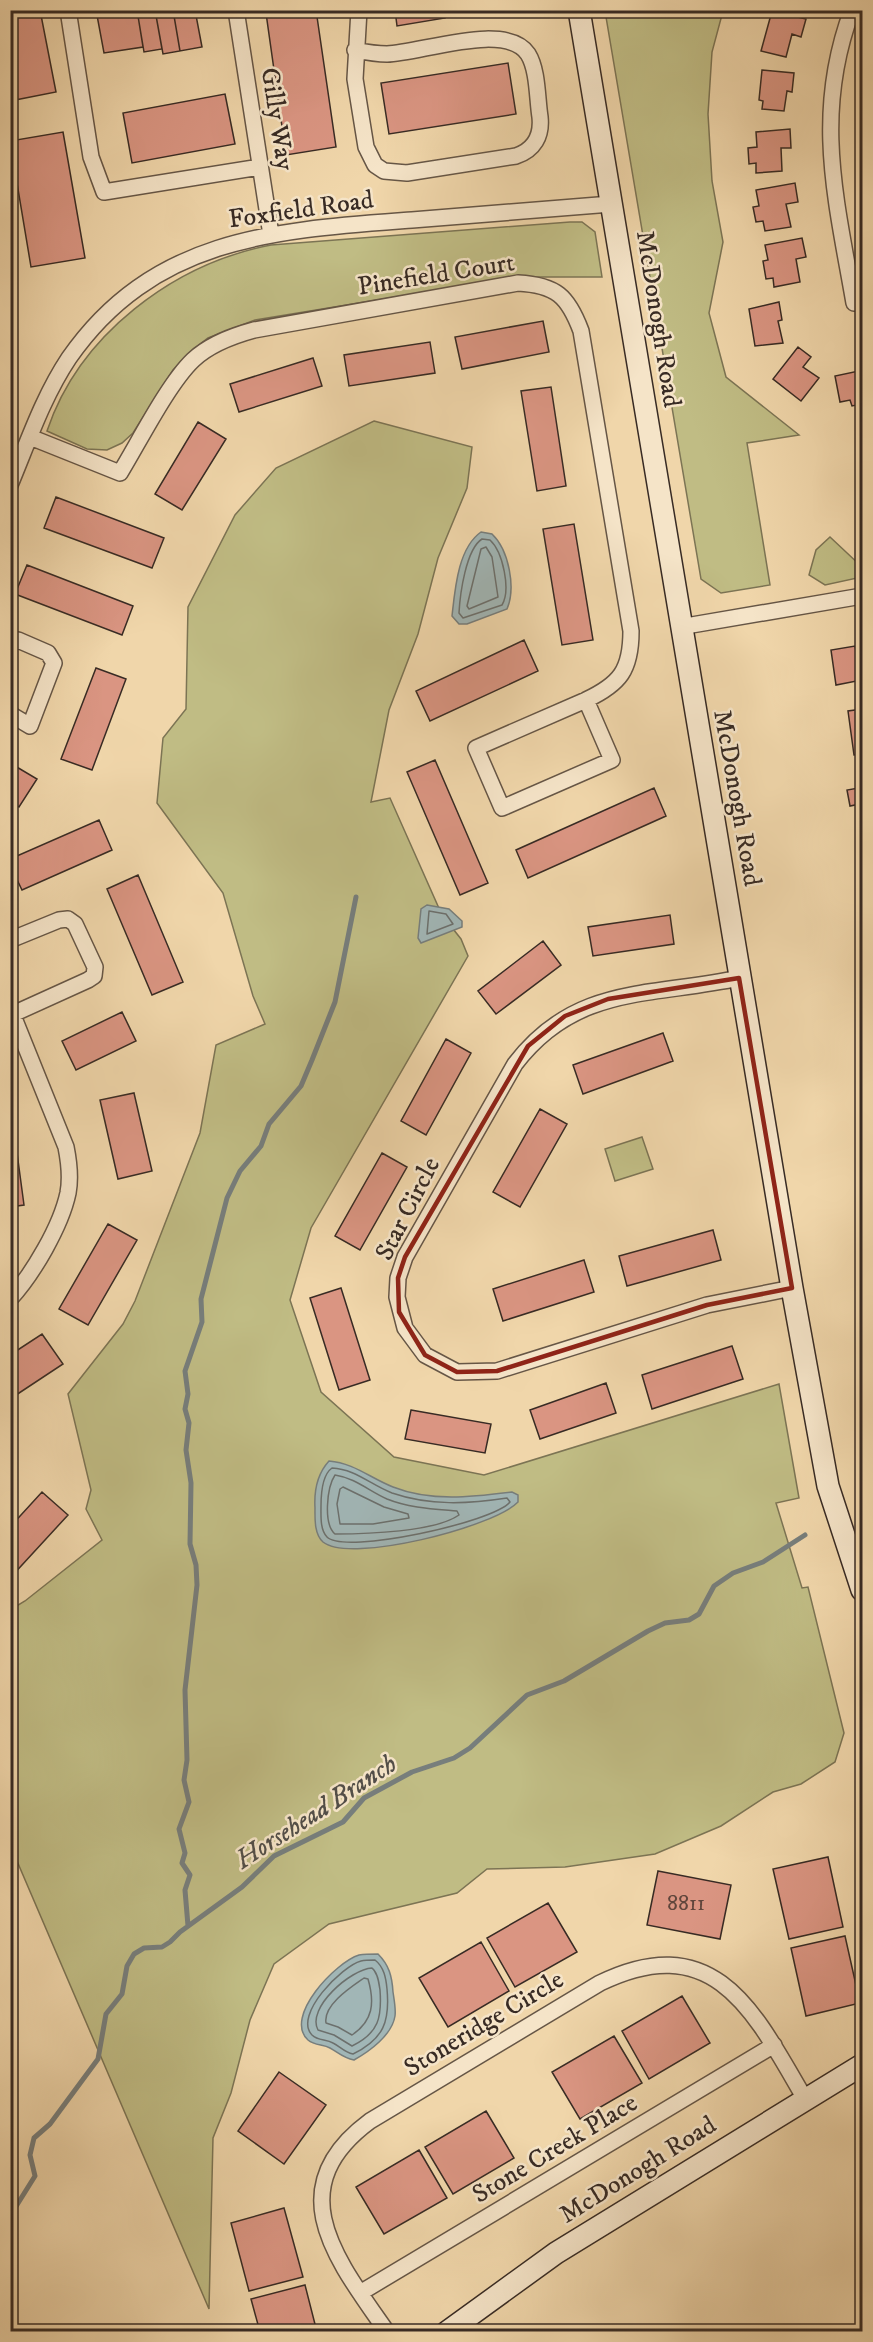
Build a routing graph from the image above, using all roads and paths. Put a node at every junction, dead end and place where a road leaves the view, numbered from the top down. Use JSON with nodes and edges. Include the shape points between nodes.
{"nodes":[{"id":1,"x":68,"y":10,"type":"edge"},
{"id":2,"x":237,"y":10,"type":"edge"},
{"id":3,"x":359,"y":10,"type":"edge"},
{"id":4,"x":579,"y":10,"type":"edge"},
{"id":5,"x":852,"y":10,"type":"edge"},
{"id":6,"x":355,"y":50,"type":"junction"},
{"id":7,"x":260,"y":166,"type":"junction"},
{"id":8,"x":612,"y":204,"type":"junction"},
{"id":9,"x":271,"y":235,"type":"junction"},
{"id":10,"x":855,"y":303,"type":"dead end"},
{"id":11,"x":30,"y":437,"type":"junction"},
{"id":12,"x":10,"y":485,"type":"edge"},
{"id":13,"x":862,"y":596,"type":"edge"},
{"id":14,"x":681,"y":627,"type":"junction"},
{"id":15,"x":10,"y":643,"type":"edge"},
{"id":16,"x":586,"y":700,"type":"junction"},
{"id":17,"x":10,"y":714,"type":"edge"},
{"id":18,"x":10,"y":940,"type":"edge"},
{"id":19,"x":739,"y":978,"type":"junction"},
{"id":20,"x":12,"y":1011,"type":"edge"},
{"id":21,"x":792,"y":1287,"type":"junction"},
{"id":22,"x":10,"y":1299,"type":"edge"},
{"id":23,"x":862,"y":1590,"type":"edge"},
{"id":24,"x":774,"y":2045,"type":"junction"},
{"id":25,"x":862,"y":2058,"type":"edge"},
{"id":26,"x":862,"y":2065,"type":"edge"},
{"id":27,"x":843,"y":2077,"type":"junction"},
{"id":28,"x":806,"y":2099,"type":"junction"},
{"id":29,"x":360,"y":2293,"type":"junction"},
{"id":30,"x":387,"y":2331,"type":"edge"},
{"id":31,"x":447,"y":2331,"type":"edge"}],
"edges":[{"from":1,"to":7,"type":"street","via":[[91,157],[104,192]]},
{"from":2,"to":7,"type":"street","name":"Gilly Way"},
{"from":3,"to":6,"type":"street"},
{"from":4,"to":8,"type":"main road","name":"McDonogh Road"},
{"from":5,"to":10,"type":"street","via":[[834,72],[830,126],[833,183]]},
{"from":6,"to":6,"type":"street","via":[[356,92],[366,147],[375,165],[384,171],[407,173],[516,156],[526,153],[539,136],[541,123],[532,63],[513,41],[493,38],[387,54]]},
{"from":7,"to":9,"type":"street","name":"Gilly Way"},
{"from":8,"to":9,"type":"street","name":"Foxfield Road","via":[[353,224]]},
{"from":8,"to":14,"type":"main road","name":"McDonogh Road"},
{"from":9,"to":11,"type":"street","name":"Foxfield Road","via":[[239,240],[182,261],[129,295],[71,356],[55,380]]},
{"from":11,"to":12,"type":"street","name":"Foxfield Road"},
{"from":11,"to":16,"type":"street","name":"Pinefield Court","via":[[120,473],[180,376],[193,360],[230,337],[518,284],[538,284],[553,290],[574,312],[581,331],[631,632],[627,667],[616,682]]},
{"from":13,"to":14,"type":"street"},
{"from":14,"to":19,"type":"main road","name":"McDonogh Road"},
{"from":15,"to":17,"type":"street","via":[[18,640],[48,653],[54,663],[30,726]]},
{"from":16,"to":16,"type":"street","name":"Pinefield Court","via":[[612,760],[502,808],[476,748]]},
{"from":18,"to":20,"type":"street","via":[[68,919],[75,924],[95,968],[94,976],[88,980]]},
{"from":19,"to":21,"type":"main road","name":"McDonogh Road"},
{"from":19,"to":21,"type":"street","name":"Star Circle","via":[[608,999],[565,1016],[528,1046],[405,1257],[398,1278],[399,1312],[413,1341],[425,1355],[457,1372],[477,1374],[707,1305]]},
{"from":20,"to":22,"type":"street","via":[[66,1147],[70,1169],[62,1213]]},
{"from":21,"to":23,"type":"main road","name":"McDonogh Road","via":[[828,1486]]},
{"from":24,"to":28,"type":"street","name":"Stoneridge Circle"},
{"from":24,"to":29,"type":"street","name":"Stone Creek Place"},
{"from":24,"to":29,"type":"street","name":"Stoneridge Circle","via":[[748,2007],[726,1985],[704,1973],[676,1965],[647,1965],[600,1983],[380,2115],[350,2136],[333,2157],[323,2177],[325,2225]]},
{"from":25,"to":27,"type":"main road"},
{"from":26,"to":27,"type":"main road","name":"McDonogh Road"},
{"from":27,"to":28,"type":"main road","name":"McDonogh Road"},
{"from":28,"to":31,"type":"main road","name":"McDonogh Road","via":[[556,2253]]},
{"from":29,"to":30,"type":"street","name":"Stoneridge Circle"}]}
